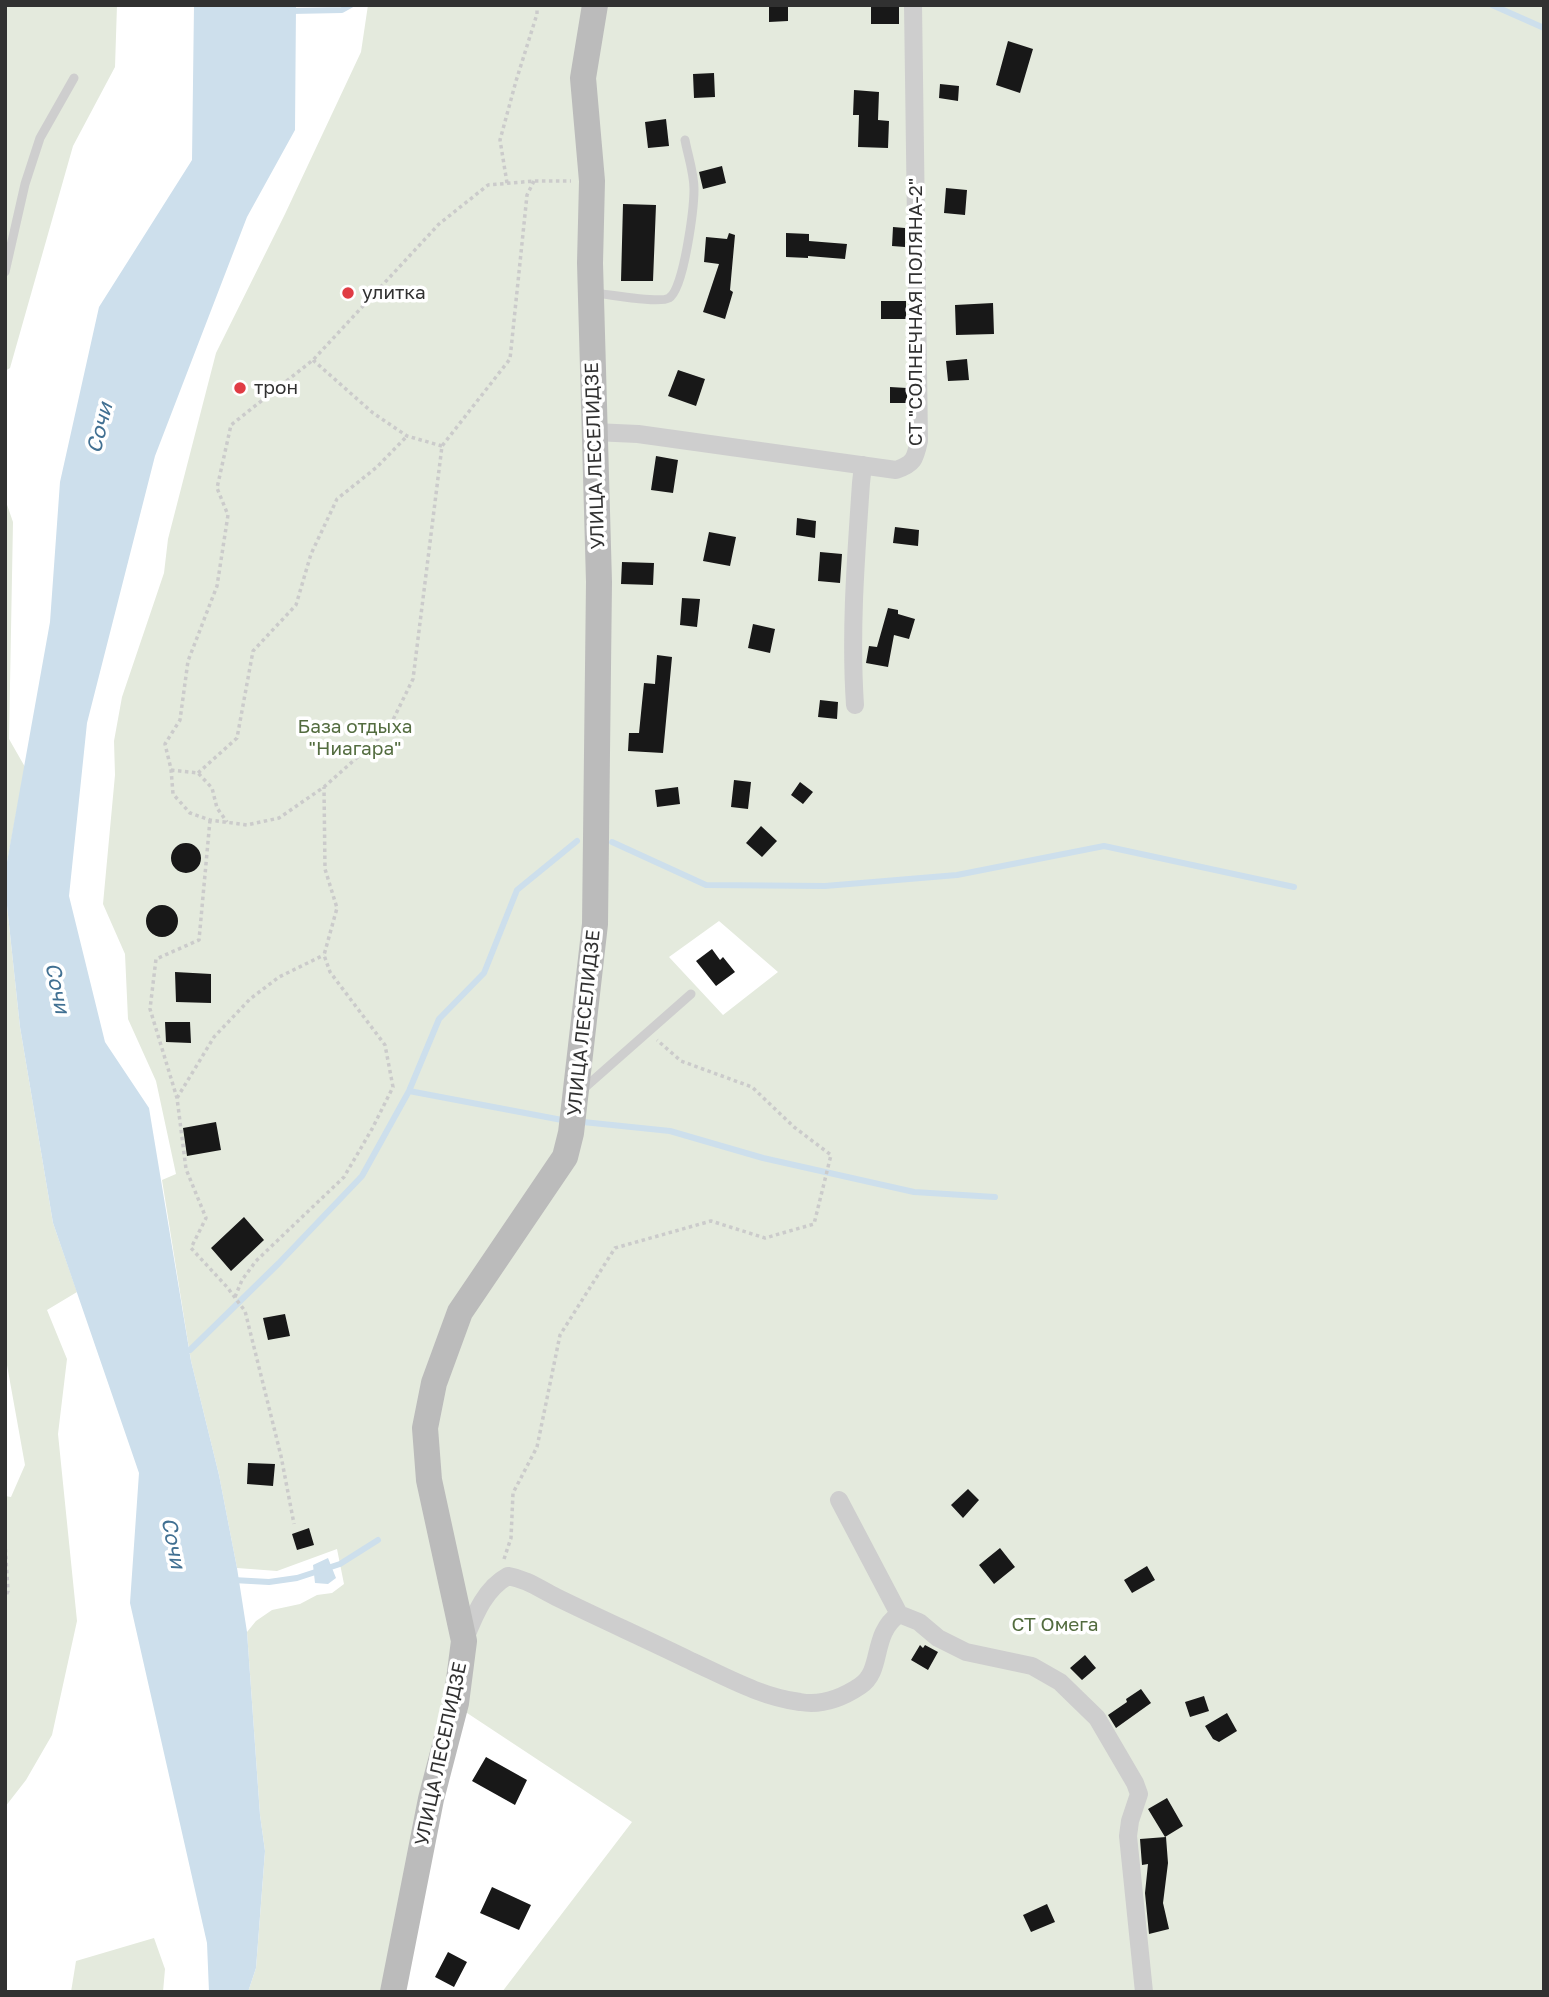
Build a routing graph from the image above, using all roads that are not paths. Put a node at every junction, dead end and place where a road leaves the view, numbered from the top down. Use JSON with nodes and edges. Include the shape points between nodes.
{"nodes":[{"id":1,"x":595,"y":5,"type":"edge"},
{"id":2,"x":913,"y":5,"type":"edge"},
{"id":3,"x":74,"y":78,"type":"dead end"},
{"id":4,"x":685,"y":141,"type":"dead end"},
{"id":5,"x":5,"y":272,"type":"edge"},
{"id":6,"x":590,"y":292,"type":"junction"},
{"id":7,"x":594,"y":432,"type":"junction"},
{"id":8,"x":863,"y":465,"type":"junction"},
{"id":9,"x":855,"y":705,"type":"dead end"},
{"id":10,"x":691,"y":994,"type":"dead end"},
{"id":11,"x":576,"y":1096,"type":"junction"},
{"id":12,"x":839,"y":1500,"type":"dead end"},
{"id":13,"x":899,"y":1614,"type":"junction"},
{"id":14,"x":464,"y":1641,"type":"junction"},
{"id":15,"x":393,"y":1992,"type":"edge"},
{"id":16,"x":1144,"y":1992,"type":"edge"}],
"edges":[{"from":1,"to":6,"type":"street","name":"УЛИЦА ЛЕСЕЛИДЗЕ","via":[[583,78],[592,181]]},
{"from":2,"to":8,"type":"street","name":"СТ \"СОЛНЕЧНАЯ ПОЛЯНА-2\"","via":[[919,441],[908,466],[896,470]]},
{"from":3,"to":5,"type":"lane","via":[[40,138],[24,184]]},
{"from":4,"to":6,"type":"lane","via":[[695,188],[676,292],[657,300]]},
{"from":6,"to":7,"type":"street","name":"УЛИЦА ЛЕСЕЛИДЗЕ"},
{"from":7,"to":8,"type":"street","name":"СТ \"СОЛНЕЧНАЯ ПОЛЯНА-2\""},
{"from":7,"to":11,"type":"street","name":"УЛИЦА ЛЕСЕЛИДЗЕ","via":[[599,582],[596,925]]},
{"from":8,"to":9,"type":"street","via":[[853,600]]},
{"from":10,"to":11,"type":"lane"},
{"from":11,"to":14,"type":"street","name":"УЛИЦА ЛЕСЕЛИДЗЕ","via":[[565,1157],[460,1312],[434,1383],[425,1428],[429,1480]]},
{"from":12,"to":13,"type":"street"},
{"from":13,"to":14,"type":"street","via":[[888,1622],[881,1637],[871,1675],[830,1702],[801,1703],[755,1691],[520,1578],[508,1576],[497,1582],[474,1615]]},
{"from":13,"to":16,"type":"street","via":[[966,1653],[1032,1666],[1059,1682],[1097,1718],[1139,1794],[1128,1836]]},
{"from":14,"to":15,"type":"street","name":"УЛИЦА ЛЕСЕЛИДЗЕ","via":[[456,1703],[431,1798]]}]}
